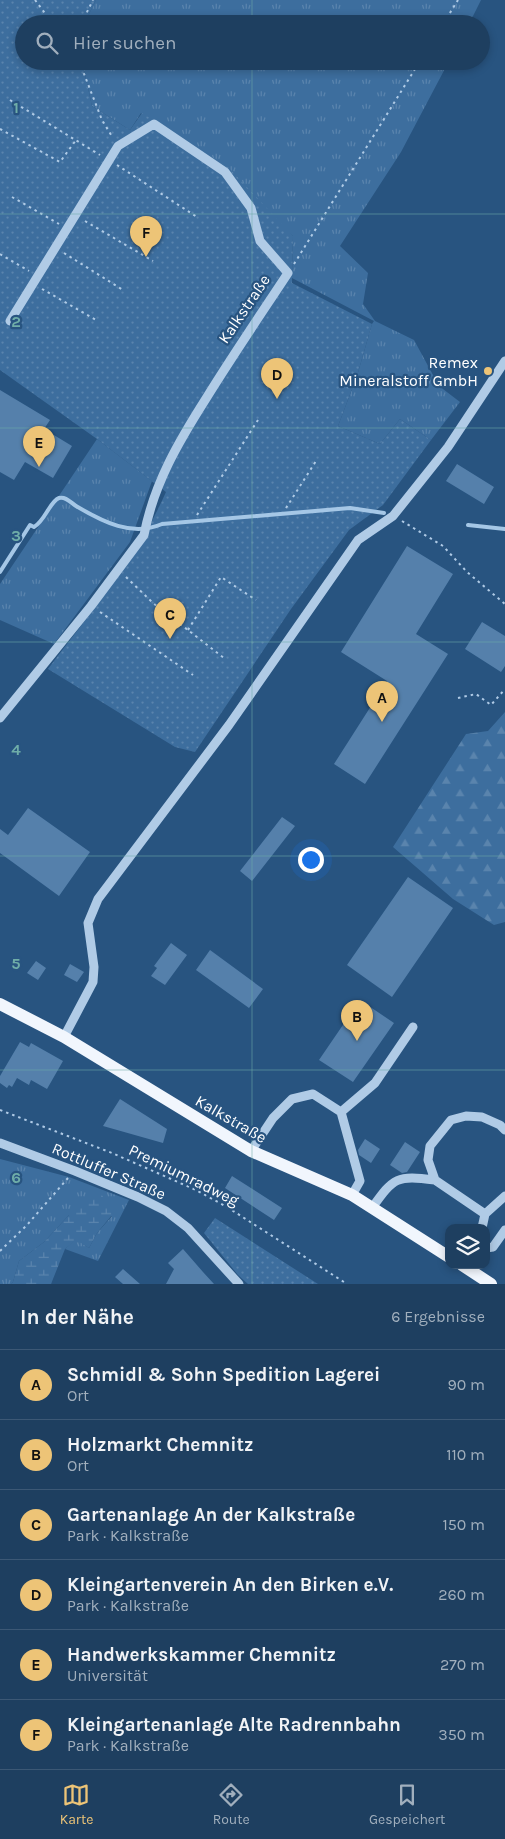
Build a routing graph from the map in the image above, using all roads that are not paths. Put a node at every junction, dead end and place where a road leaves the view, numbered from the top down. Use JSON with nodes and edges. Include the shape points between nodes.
{"nodes":[{"id":1,"x":10,"y":321,"type":"dead end"},
{"id":2,"x":505,"y":361,"type":"edge"},
{"id":3,"x":0,"y":718,"type":"edge"},
{"id":4,"x":0,"y":1004,"type":"edge"},
{"id":5,"x":413,"y":1027,"type":"dead end"},
{"id":6,"x":64,"y":1037,"type":"junction"},
{"id":7,"x":341,"y":1112,"type":"junction"},
{"id":8,"x":505,"y":1130,"type":"edge"},
{"id":9,"x":0,"y":1143,"type":"edge"},
{"id":10,"x":251,"y":1151,"type":"junction"},
{"id":11,"x":435,"y":1180,"type":"junction"},
{"id":12,"x":352,"y":1195,"type":"junction"},
{"id":13,"x":505,"y":1196,"type":"edge"},
{"id":14,"x":372,"y":1208,"type":"junction"},
{"id":15,"x":485,"y":1214,"type":"junction"},
{"id":16,"x":483,"y":1224,"type":"edge"},
{"id":17,"x":505,"y":1230,"type":"edge"},
{"id":18,"x":490,"y":1247,"type":"edge"},
{"id":19,"x":445,"y":1254,"type":"edge"},
{"id":20,"x":469,"y":1269,"type":"edge"},
{"id":21,"x":239,"y":1284,"type":"edge"},
{"id":22,"x":491,"y":1284,"type":"edge"}],
"edges":[{"from":1,"to":3,"type":"street","name":"Kalkstraße","via":[[118,146],[154,124],[225,172],[251,208],[260,240],[288,273],[188,427],[165,469],[144,534],[91,606]]},
{"from":2,"to":6,"type":"street","via":[[448,447],[393,516],[358,540],[224,732],[98,899],[88,923],[93,982]]},
{"from":4,"to":6,"type":"main road","name":"Kalkstraße"},
{"from":5,"to":7,"type":"street","via":[[375,1084]]},
{"from":6,"to":10,"type":"main road","name":"Kalkstraße"},
{"from":7,"to":10,"type":"street","via":[[314,1094],[292,1099],[273,1118]]},
{"from":7,"to":12,"type":"street","via":[[360,1181]]},
{"from":8,"to":11,"type":"street","via":[[482,1116],[451,1120],[430,1146],[428,1160]]},
{"from":9,"to":21,"type":"street","name":"Rottluffer Straße","via":[[166,1211],[188,1228]]},
{"from":10,"to":12,"type":"main road","name":"Kalkstraße"},
{"from":11,"to":14,"type":"street","via":[[396,1180],[389,1184]]},
{"from":11,"to":15,"type":"street"},
{"from":12,"to":14,"type":"main road","name":"Kalkstraße"},
{"from":13,"to":15,"type":"street"},
{"from":14,"to":19,"type":"main road","name":"Kalkstraße"},
{"from":15,"to":16,"type":"street"},
{"from":17,"to":18,"type":"street"},
{"from":20,"to":22,"type":"main road"}]}
